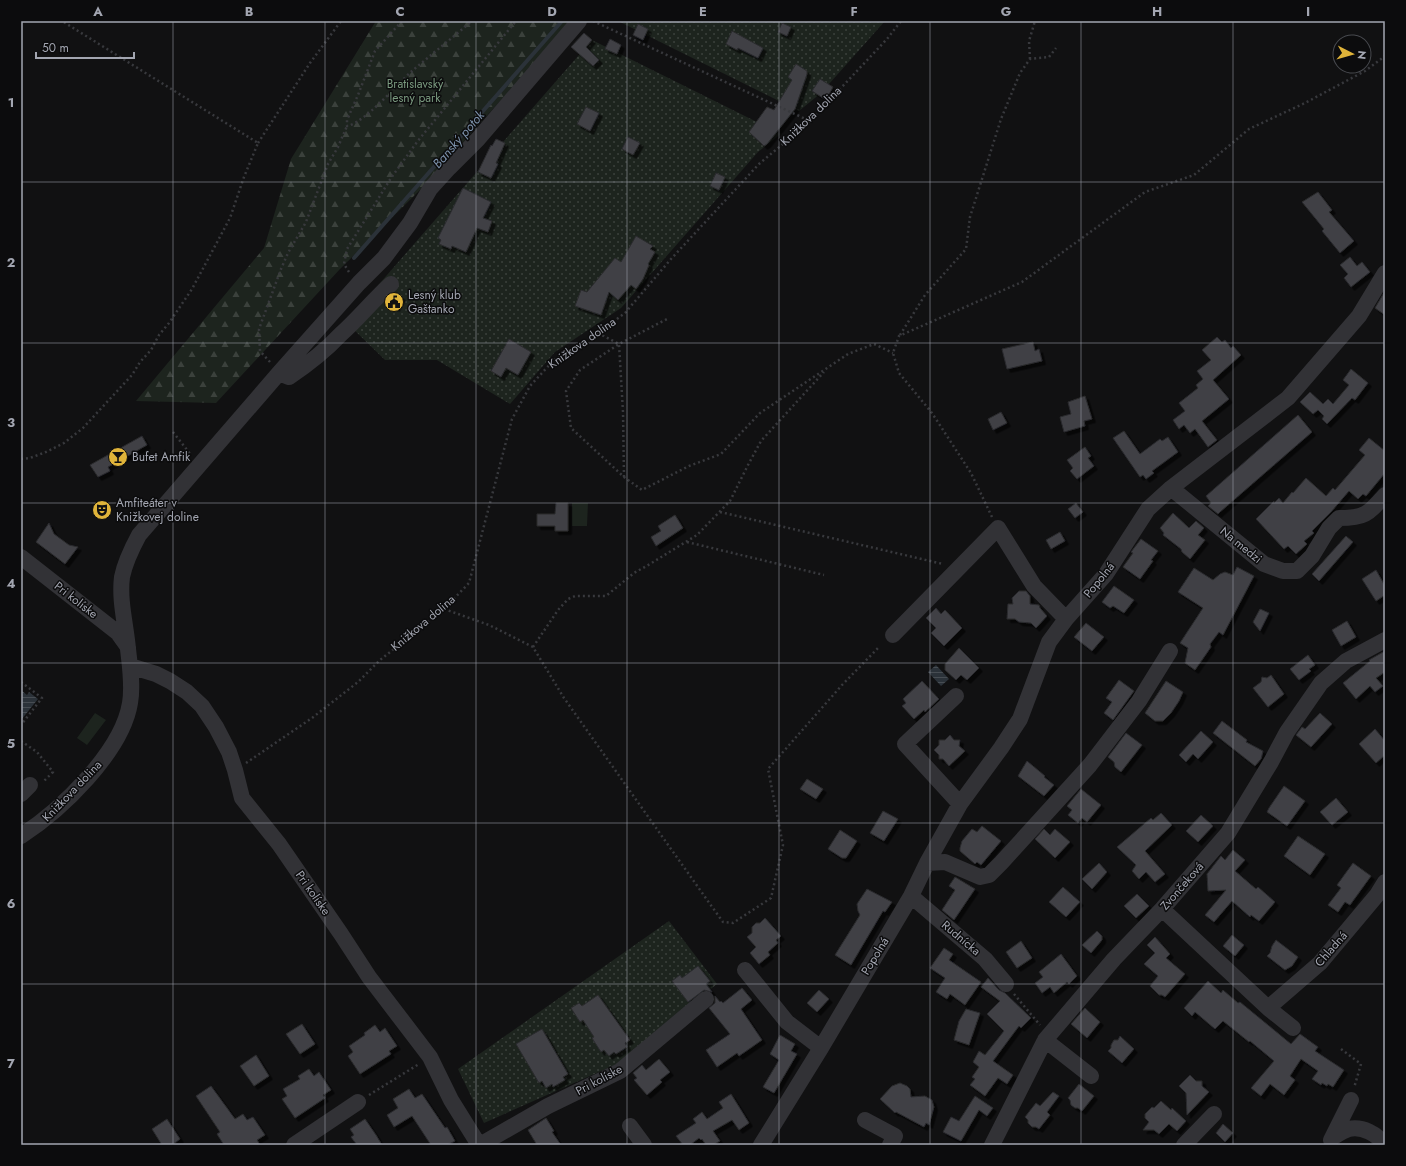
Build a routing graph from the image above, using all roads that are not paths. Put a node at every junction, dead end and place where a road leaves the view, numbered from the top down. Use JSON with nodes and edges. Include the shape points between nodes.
{"nodes":[{"id":1,"x":579,"y":21,"type":"edge"},
{"id":2,"x":1385,"y":273,"type":"edge"},
{"id":3,"x":391,"y":284,"type":"dead end"},
{"id":4,"x":279,"y":373,"type":"junction"},
{"id":5,"x":1171,"y":488,"type":"junction"},
{"id":6,"x":1385,"y":495,"type":"edge"},
{"id":7,"x":21,"y":557,"type":"edge"},
{"id":8,"x":1066,"y":619,"type":"junction"},
{"id":9,"x":893,"y":635,"type":"dead end"},
{"id":10,"x":1385,"y":640,"type":"edge"},
{"id":11,"x":128,"y":647,"type":"junction"},
{"id":12,"x":1170,"y":651,"type":"dead end"},
{"id":13,"x":130,"y":666,"type":"junction"},
{"id":14,"x":956,"y":696,"type":"dead end"},
{"id":15,"x":960,"y":804,"type":"junction"},
{"id":16,"x":21,"y":836,"type":"edge"},
{"id":17,"x":927,"y":863,"type":"junction"},
{"id":18,"x":1385,"y":882,"type":"edge"},
{"id":19,"x":911,"y":896,"type":"junction"},
{"id":20,"x":1162,"y":909,"type":"junction"},
{"id":21,"x":745,"y":970,"type":"dead end"},
{"id":22,"x":1006,"y":984,"type":"road end"},
{"id":23,"x":706,"y":999,"type":"dead end"},
{"id":24,"x":1268,"y":1008,"type":"junction"},
{"id":25,"x":1293,"y":1028,"type":"dead end"},
{"id":26,"x":1044,"y":1034,"type":"junction"},
{"id":27,"x":821,"y":1048,"type":"junction"},
{"id":28,"x":1091,"y":1076,"type":"dead end"},
{"id":29,"x":1350,"y":1100,"type":"road end"},
{"id":30,"x":358,"y":1102,"type":"road end"},
{"id":31,"x":1214,"y":1114,"type":"dead end"},
{"id":32,"x":865,"y":1120,"type":"dead end"},
{"id":33,"x":630,"y":1126,"type":"dead end"},
{"id":34,"x":1331,"y":1142,"type":"edge"},
{"id":35,"x":294,"y":1145,"type":"edge"},
{"id":36,"x":480,"y":1145,"type":"edge"},
{"id":37,"x":644,"y":1145,"type":"edge"},
{"id":38,"x":761,"y":1145,"type":"edge"},
{"id":39,"x":890,"y":1145,"type":"edge"},
{"id":40,"x":992,"y":1145,"type":"edge"},
{"id":41,"x":1184,"y":1145,"type":"edge"},
{"id":42,"x":1384,"y":1145,"type":"edge"}],
"edges":[{"from":1,"to":4,"type":"street","name":"Knižkova dolina","via":[[478,139],[430,189],[384,258]]},
{"from":2,"to":5,"type":"street","name":"Popolná","via":[[1359,316],[1288,398]]},
{"from":3,"to":4,"type":"street","via":[[341,335],[298,371],[289,377]]},
{"from":4,"to":11,"type":"street","name":"Knižkova dolina","via":[[139,535],[122,577],[122,602]]},
{"from":5,"to":6,"type":"street","name":"Na medzi","via":[[1264,564],[1282,571],[1297,571],[1312,556],[1329,528],[1339,518],[1355,518],[1370,511]]},
{"from":5,"to":8,"type":"street","name":"Popolná","via":[[1148,509],[1106,574]]},
{"from":7,"to":11,"type":"street","name":"Pri kolíske","via":[[118,633]]},
{"from":8,"to":9,"type":"street","via":[[1034,586],[998,528]]},
{"from":8,"to":15,"type":"street","name":"Popolná","via":[[1049,642],[1020,719]]},
{"from":10,"to":20,"type":"street","name":"Zvončeková","via":[[1346,661],[1322,683],[1287,732],[1228,833]]},
{"from":11,"to":13,"type":"street","name":"Knižkova dolina"},
{"from":12,"to":17,"type":"street","via":[[1139,701],[1090,765],[989,875],[980,877],[945,862]]},
{"from":13,"to":16,"type":"street","name":"Knižkova dolina","via":[[130,704],[124,724],[108,753],[86,780],[38,825]]},
{"from":13,"to":36,"type":"street","name":"Pri kolíske","via":[[156,674],[187,692],[202,706],[225,746],[235,770],[242,798],[279,844],[369,977],[430,1057],[451,1100]]},
{"from":14,"to":15,"type":"street","via":[[905,744]]},
{"from":15,"to":17,"type":"street","name":"Popolná"},
{"from":17,"to":19,"type":"street","name":"Popolná"},
{"from":18,"to":24,"type":"street","name":"Chladná","via":[[1320,963]]},
{"from":19,"to":22,"type":"street","name":"Rudnícka","via":[[985,959]]},
{"from":19,"to":27,"type":"street","name":"Popolná"},
{"from":20,"to":24,"type":"street"},
{"from":20,"to":26,"type":"street","name":"Zvončeková"},
{"from":21,"to":27,"type":"street","via":[[788,1022]]},
{"from":23,"to":36,"type":"street","name":"Pri kolíske","via":[[620,1071],[548,1106]]},
{"from":24,"to":25,"type":"street"},
{"from":26,"to":28,"type":"street"},
{"from":26,"to":40,"type":"street","name":"Zvončeková"},
{"from":27,"to":38,"type":"street","name":"Popolná"},
{"from":29,"to":34,"type":"street"},
{"from":30,"to":35,"type":"street"},
{"from":31,"to":41,"type":"street"},
{"from":32,"to":39,"type":"street","via":[[895,1136]]},
{"from":33,"to":37,"type":"street"},
{"from":34,"to":42,"type":"street","via":[[1349,1129],[1359,1129],[1377,1136]]}]}
